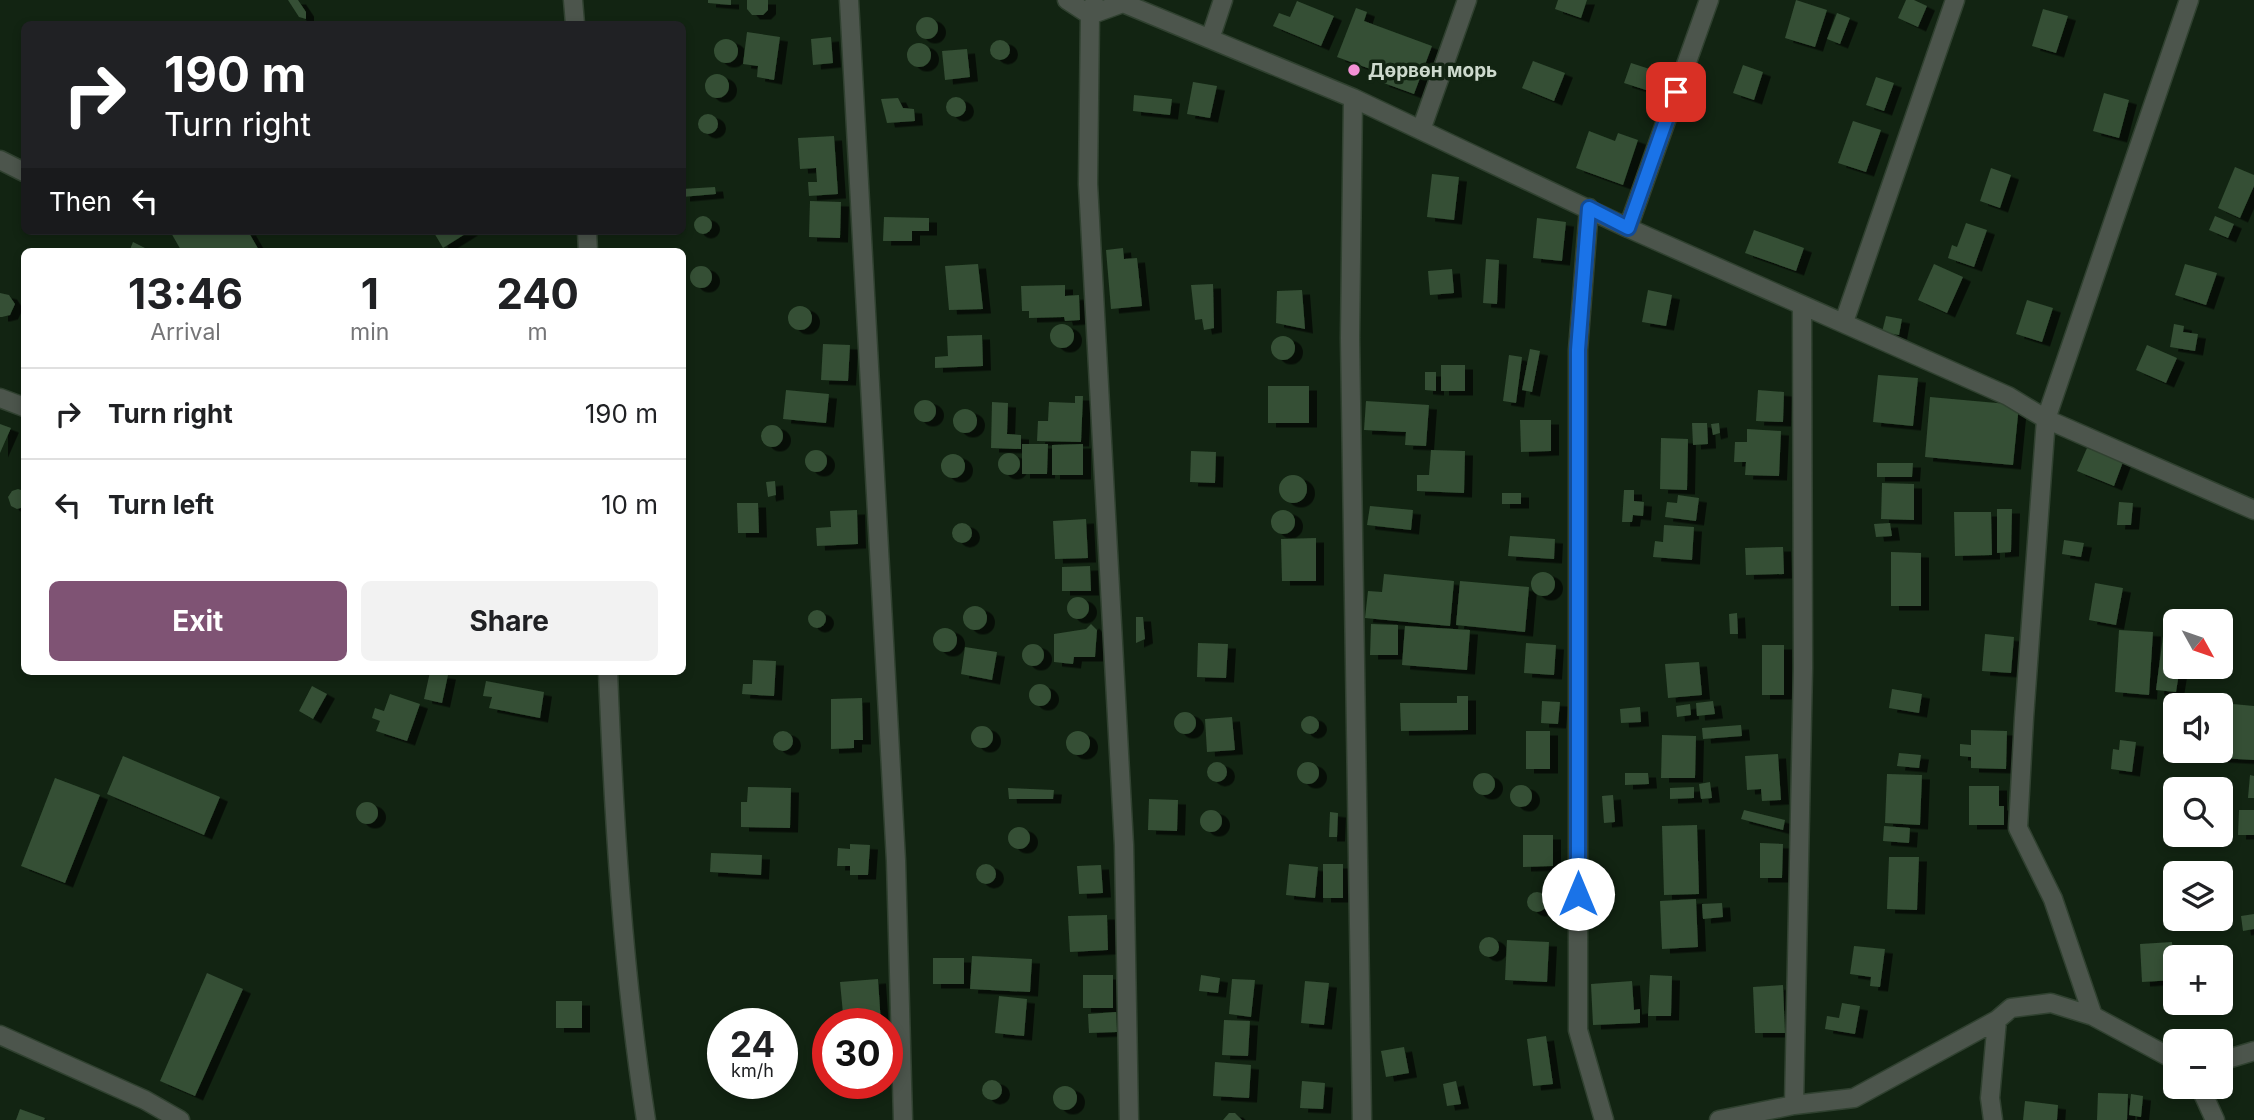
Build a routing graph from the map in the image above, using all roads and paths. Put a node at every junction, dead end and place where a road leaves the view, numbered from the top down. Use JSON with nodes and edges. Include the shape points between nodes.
{"nodes":[{"id":1,"x":573,"y":0,"type":"edge"},
{"id":2,"x":849,"y":0,"type":"edge"},
{"id":3,"x":1067,"y":0,"type":"edge"},
{"id":4,"x":1223,"y":0,"type":"edge"},
{"id":5,"x":1467,"y":0,"type":"edge"},
{"id":6,"x":1709,"y":0,"type":"edge"},
{"id":7,"x":1955,"y":0,"type":"edge"},
{"id":8,"x":2189,"y":0,"type":"edge"},
{"id":9,"x":1093,"y":7,"type":"edge"},
{"id":10,"x":575,"y":21,"type":"edge"},
{"id":11,"x":1210,"y":39,"type":"junction"},
{"id":12,"x":1353,"y":98,"type":"junction"},
{"id":13,"x":1421,"y":130,"type":"junction"},
{"id":14,"x":0,"y":160,"type":"edge"},
{"id":15,"x":21,"y":170,"type":"edge"},
{"id":16,"x":1589,"y":208,"type":"junction"},
{"id":17,"x":1628,"y":228,"type":"junction"},
{"id":18,"x":1802,"y":306,"type":"junction"},
{"id":19,"x":1844,"y":322,"type":"junction"},
{"id":20,"x":0,"y":398,"type":"edge"},
{"id":21,"x":21,"y":406,"type":"edge"},
{"id":22,"x":2046,"y":419,"type":"junction"},
{"id":23,"x":2254,"y":510,"type":"edge"},
{"id":24,"x":608,"y":675,"type":"edge"},
{"id":25,"x":2093,"y":1016,"type":"junction"},
{"id":26,"x":1997,"y":1020,"type":"junction"},
{"id":27,"x":0,"y":1035,"type":"edge"},
{"id":28,"x":2254,"y":1051,"type":"edge"},
{"id":29,"x":2163,"y":1054,"type":"edge"},
{"id":30,"x":2233,"y":1057,"type":"edge"},
{"id":31,"x":2205,"y":1099,"type":"edge"},
{"id":32,"x":1794,"y":1105,"type":"junction"},
{"id":33,"x":180,"y":1120,"type":"edge"},
{"id":34,"x":646,"y":1120,"type":"edge"},
{"id":35,"x":903,"y":1120,"type":"edge"},
{"id":36,"x":1129,"y":1120,"type":"edge"},
{"id":37,"x":1363,"y":1120,"type":"edge"},
{"id":38,"x":1604,"y":1120,"type":"edge"},
{"id":39,"x":1719,"y":1120,"type":"edge"},
{"id":40,"x":1993,"y":1120,"type":"edge"},
{"id":41,"x":2215,"y":1120,"type":"edge"}],
"edges":[{"from":1,"to":10,"type":"street"},
{"from":2,"to":35,"type":"street","via":[[896,861]]},
{"from":3,"to":9,"type":"street"},
{"from":4,"to":11,"type":"street"},
{"from":5,"to":13,"type":"street"},
{"from":6,"to":17,"type":"street"},
{"from":7,"to":19,"type":"street"},
{"from":8,"to":22,"type":"street"},
{"from":9,"to":11,"type":"street","via":[[1123,3]]},
{"from":9,"to":36,"type":"street","via":[[1088,184],[1125,845]]},
{"from":11,"to":12,"type":"street"},
{"from":12,"to":13,"type":"street"},
{"from":12,"to":37,"type":"street","via":[[1350,338]]},
{"from":13,"to":16,"type":"street"},
{"from":14,"to":15,"type":"street"},
{"from":16,"to":17,"type":"street"},
{"from":16,"to":38,"type":"street","via":[[1578,350],[1578,1030]]},
{"from":17,"to":18,"type":"street"},
{"from":18,"to":19,"type":"street"},
{"from":18,"to":32,"type":"street","via":[[1803,668]]},
{"from":19,"to":22,"type":"street","via":[[2008,396]]},
{"from":20,"to":21,"type":"street"},
{"from":22,"to":23,"type":"street"},
{"from":22,"to":25,"type":"street","via":[[2018,828],[2053,900]]},
{"from":24,"to":34,"type":"street","via":[[634,1044]]},
{"from":25,"to":26,"type":"street","via":[[2051,1003],[2011,1008]]},
{"from":25,"to":29,"type":"street"},
{"from":26,"to":32,"type":"street","via":[[1854,1098]]},
{"from":26,"to":40,"type":"street","via":[[1990,1098]]},
{"from":27,"to":33,"type":"street"},
{"from":28,"to":30,"type":"street"},
{"from":31,"to":41,"type":"street"},
{"from":32,"to":39,"type":"street"}]}
